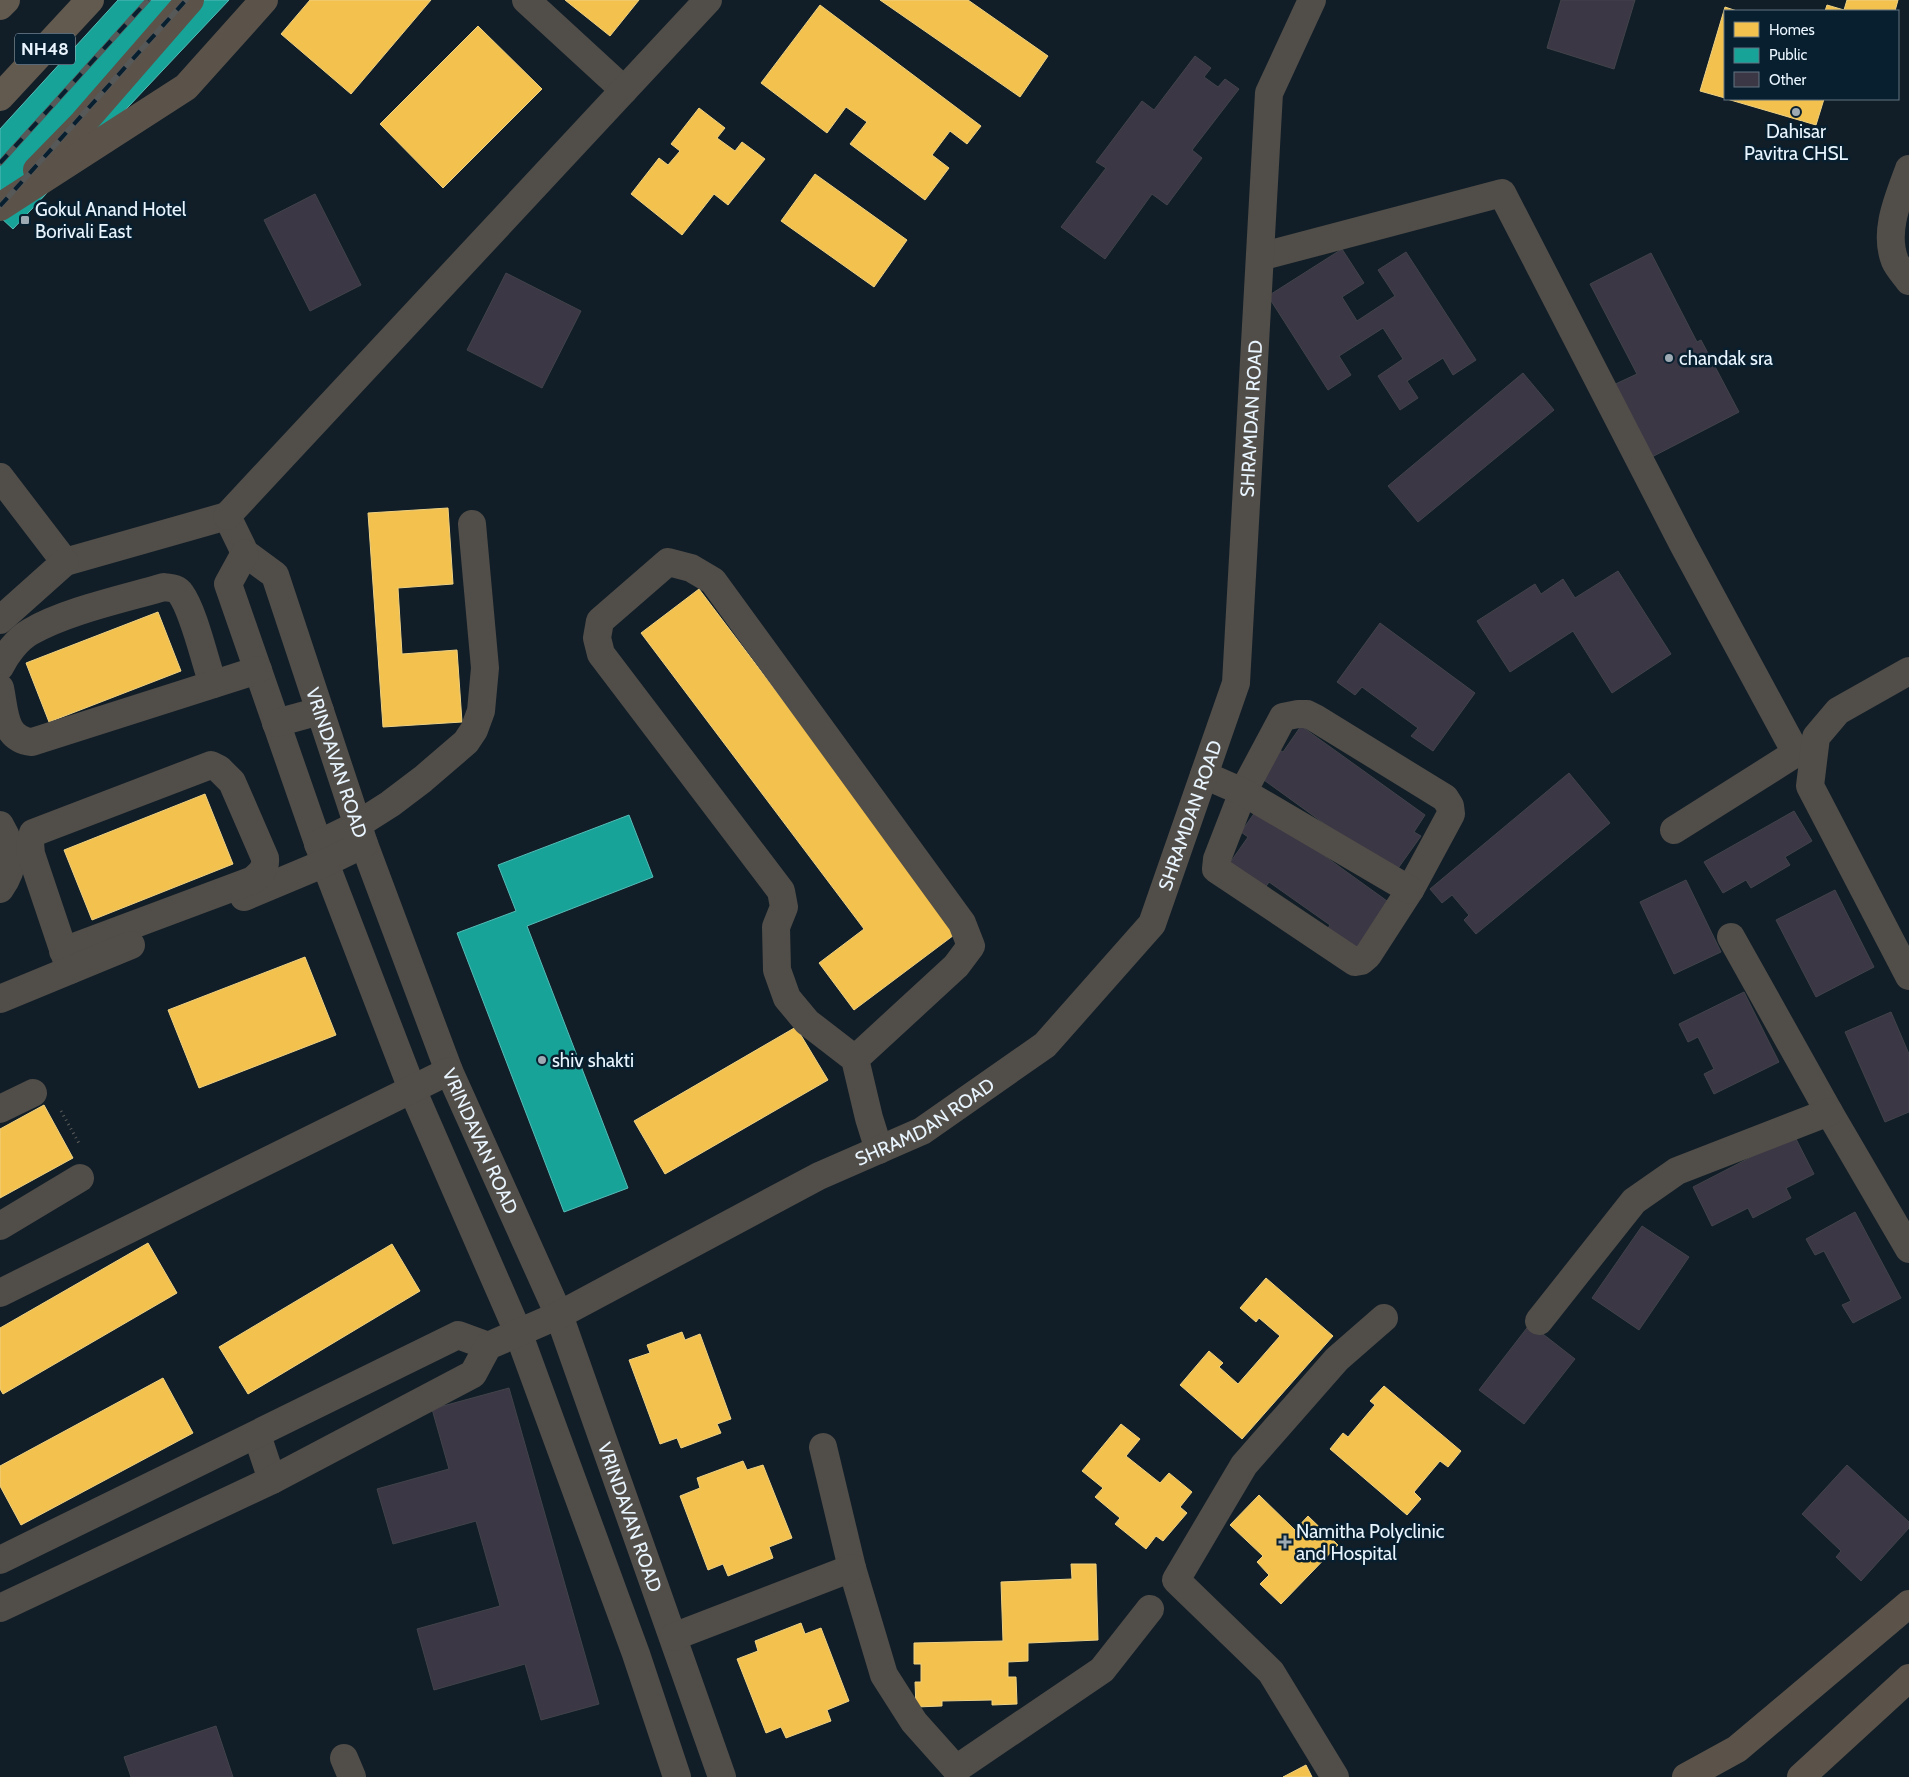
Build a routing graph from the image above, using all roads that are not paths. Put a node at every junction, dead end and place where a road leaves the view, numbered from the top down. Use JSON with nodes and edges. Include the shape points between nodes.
{"nodes":[{"id":1,"x":6,"y":0,"type":"edge"},
{"id":2,"x":90,"y":0,"type":"edge"},
{"id":3,"x":190,"y":0,"type":"edge"},
{"id":4,"x":264,"y":0,"type":"edge"},
{"id":5,"x":526,"y":0,"type":"edge"},
{"id":6,"x":708,"y":0,"type":"edge"},
{"id":7,"x":1312,"y":0,"type":"edge"},
{"id":8,"x":0,"y":6,"type":"edge"},
{"id":9,"x":624,"y":90,"type":"junction"},
{"id":10,"x":0,"y":97,"type":"edge"},
{"id":11,"x":1909,"y":169,"type":"edge"},
{"id":12,"x":0,"y":207,"type":"edge"},
{"id":13,"x":1260,"y":257,"type":"junction"},
{"id":14,"x":1909,"y":281,"type":"edge"},
{"id":15,"x":0,"y":478,"type":"edge"},
{"id":16,"x":227,"y":516,"type":"junction"},
{"id":17,"x":472,"y":524,"type":"dead end"},
{"id":18,"x":245,"y":554,"type":"junction"},
{"id":19,"x":65,"y":562,"type":"junction"},
{"id":20,"x":0,"y":620,"type":"edge"},
{"id":21,"x":0,"y":667,"type":"edge"},
{"id":22,"x":258,"y":670,"type":"junction"},
{"id":23,"x":1909,"y":671,"type":"edge"},
{"id":24,"x":212,"y":684,"type":"junction"},
{"id":25,"x":0,"y":688,"type":"edge"},
{"id":26,"x":320,"y":711,"type":"junction"},
{"id":27,"x":276,"y":723,"type":"junction"},
{"id":28,"x":1204,"y":775,"type":"junction"},
{"id":29,"x":1243,"y":792,"type":"junction"},
{"id":30,"x":0,"y":825,"type":"edge"},
{"id":31,"x":1674,"y":830,"type":"dead end"},
{"id":32,"x":360,"y":834,"type":"junction"},
{"id":33,"x":322,"y":853,"type":"junction"},
{"id":34,"x":0,"y":889,"type":"edge"},
{"id":35,"x":1410,"y":890,"type":"junction"},
{"id":36,"x":1731,"y":937,"type":"dead end"},
{"id":37,"x":67,"y":960,"type":"junction"},
{"id":38,"x":1909,"y":976,"type":"edge"},
{"id":39,"x":0,"y":1000,"type":"edge"},
{"id":40,"x":855,"y":1059,"type":"junction"},
{"id":41,"x":449,"y":1071,"type":"junction"},
{"id":42,"x":412,"y":1089,"type":"junction"},
{"id":43,"x":34,"y":1093,"type":"road end"},
{"id":44,"x":0,"y":1109,"type":"edge"},
{"id":45,"x":1829,"y":1112,"type":"junction"},
{"id":46,"x":879,"y":1150,"type":"junction"},
{"id":47,"x":80,"y":1178,"type":"road end"},
{"id":48,"x":0,"y":1226,"type":"edge"},
{"id":49,"x":1909,"y":1249,"type":"edge"},
{"id":50,"x":0,"y":1293,"type":"edge"},
{"id":51,"x":559,"y":1315,"type":"junction"},
{"id":52,"x":1384,"y":1318,"type":"dead end"},
{"id":53,"x":1539,"y":1321,"type":"dead end"},
{"id":54,"x":518,"y":1332,"type":"junction"},
{"id":55,"x":488,"y":1346,"type":"junction"},
{"id":56,"x":257,"y":1435,"type":"junction"},
{"id":57,"x":823,"y":1447,"type":"dead end"},
{"id":58,"x":272,"y":1480,"type":"junction"},
{"id":59,"x":0,"y":1560,"type":"edge"},
{"id":60,"x":852,"y":1568,"type":"junction"},
{"id":61,"x":1909,"y":1604,"type":"edge"},
{"id":62,"x":0,"y":1608,"type":"edge"},
{"id":63,"x":1150,"y":1609,"type":"dead end"},
{"id":64,"x":673,"y":1637,"type":"junction"},
{"id":65,"x":1909,"y":1678,"type":"edge"},
{"id":66,"x":677,"y":1777,"type":"edge"},
{"id":67,"x":722,"y":1777,"type":"edge"},
{"id":68,"x":1335,"y":1777,"type":"edge"},
{"id":69,"x":1686,"y":1777,"type":"edge"},
{"id":70,"x":1800,"y":1777,"type":"edge"}],
"edges":[{"from":1,"to":8,"type":"highway"},
{"from":2,"to":10,"type":"highway","number":"NH48"},
{"from":3,"to":12,"type":"main road","via":[[83,124]]},
{"from":4,"to":12,"type":"main road","via":[[186,87]]},
{"from":5,"to":9,"type":"street"},
{"from":6,"to":9,"type":"street"},
{"from":7,"to":13,"type":"street","name":"SHRAMDAN ROAD","via":[[1269,93]]},
{"from":9,"to":16,"type":"street"},
{"from":11,"to":14,"type":"street","via":[[1894,212],[1890,238],[1895,261]]},
{"from":13,"to":28,"type":"street","name":"SHRAMDAN ROAD","via":[[1236,683]]},
{"from":13,"to":31,"type":"street","via":[[1502,193],[1683,544],[1796,753]]},
{"from":15,"to":19,"type":"street"},
{"from":16,"to":18,"type":"street","name":"VRINDAVAN ROAD"},
{"from":16,"to":19,"type":"street"},
{"from":17,"to":32,"type":"street","via":[[485,668],[481,711],[466,742]]},
{"from":18,"to":22,"type":"street","via":[[228,584]]},
{"from":18,"to":26,"type":"street","name":"VRINDAVAN ROAD","via":[[275,575]]},
{"from":19,"to":20,"type":"street"},
{"from":21,"to":24,"type":"street","via":[[28,633],[60,618],[164,587],[181,593],[190,611]]},
{"from":22,"to":24,"type":"street"},
{"from":22,"to":27,"type":"street"},
{"from":23,"to":38,"type":"street","via":[[1838,711],[1816,737],[1810,786]]},
{"from":24,"to":25,"type":"street","via":[[32,742],[15,736],[8,728]]},
{"from":26,"to":27,"type":"street"},
{"from":26,"to":32,"type":"street","name":"VRINDAVAN ROAD"},
{"from":27,"to":33,"type":"street"},
{"from":28,"to":29,"type":"street"},
{"from":28,"to":46,"type":"street","name":"SHRAMDAN ROAD","via":[[1152,924],[1045,1045],[922,1131]]},
{"from":29,"to":35,"type":"street"},
{"from":29,"to":35,"type":"street","via":[[1216,869],[1355,962],[1368,955]]},
{"from":29,"to":35,"type":"street","via":[[1283,717],[1307,714],[1315,718],[1445,798],[1450,806],[1451,814]]},
{"from":30,"to":34,"type":"street","via":[[8,838],[12,862],[10,874]]},
{"from":32,"to":33,"type":"street"},
{"from":32,"to":41,"type":"street","name":"VRINDAVAN ROAD"},
{"from":33,"to":37,"type":"street"},
{"from":33,"to":42,"type":"street"},
{"from":36,"to":45,"type":"street"},
{"from":37,"to":37,"type":"street","via":[[31,854],[33,834],[211,766],[219,770],[232,782],[265,858],[262,873]]},
{"from":37,"to":39,"type":"street"},
{"from":40,"to":40,"type":"street","via":[[956,966],[971,946],[968,938],[962,923],[713,581],[690,568],[668,562],[600,621],[597,638],[601,654],[781,892],[784,907],[776,927],[777,970],[788,998],[807,1022]]},
{"from":40,"to":46,"type":"street"},
{"from":41,"to":42,"type":"street"},
{"from":41,"to":51,"type":"street","name":"VRINDAVAN ROAD"},
{"from":42,"to":50,"type":"street"},
{"from":42,"to":54,"type":"street"},
{"from":43,"to":44,"type":"street"},
{"from":45,"to":49,"type":"street"},
{"from":45,"to":53,"type":"street","via":[[1677,1171],[1634,1201]]},
{"from":46,"to":51,"type":"street","name":"SHRAMDAN ROAD","via":[[819,1176]]},
{"from":47,"to":48,"type":"street"},
{"from":51,"to":54,"type":"street","name":"SHRAMDAN ROAD"},
{"from":51,"to":64,"type":"street","name":"VRINDAVAN ROAD"},
{"from":52,"to":68,"type":"street","via":[[1337,1359],[1244,1465],[1176,1580],[1271,1672]]},
{"from":54,"to":55,"type":"street","name":"SHRAMDAN ROAD"},
{"from":54,"to":66,"type":"street","via":[[636,1654]]},
{"from":55,"to":56,"type":"street","via":[[458,1335]]},
{"from":55,"to":58,"type":"street","via":[[473,1374]]},
{"from":56,"to":58,"type":"street"},
{"from":56,"to":59,"type":"street"},
{"from":57,"to":60,"type":"street"},
{"from":58,"to":62,"type":"street"},
{"from":60,"to":63,"type":"street","via":[[884,1675],[914,1722],[956,1769],[1102,1670]]},
{"from":60,"to":64,"type":"street"},
{"from":61,"to":69,"type":"main road","via":[[1737,1749]]},
{"from":64,"to":67,"type":"street","name":"VRINDAVAN ROAD"},
{"from":65,"to":70,"type":"main road"}]}
